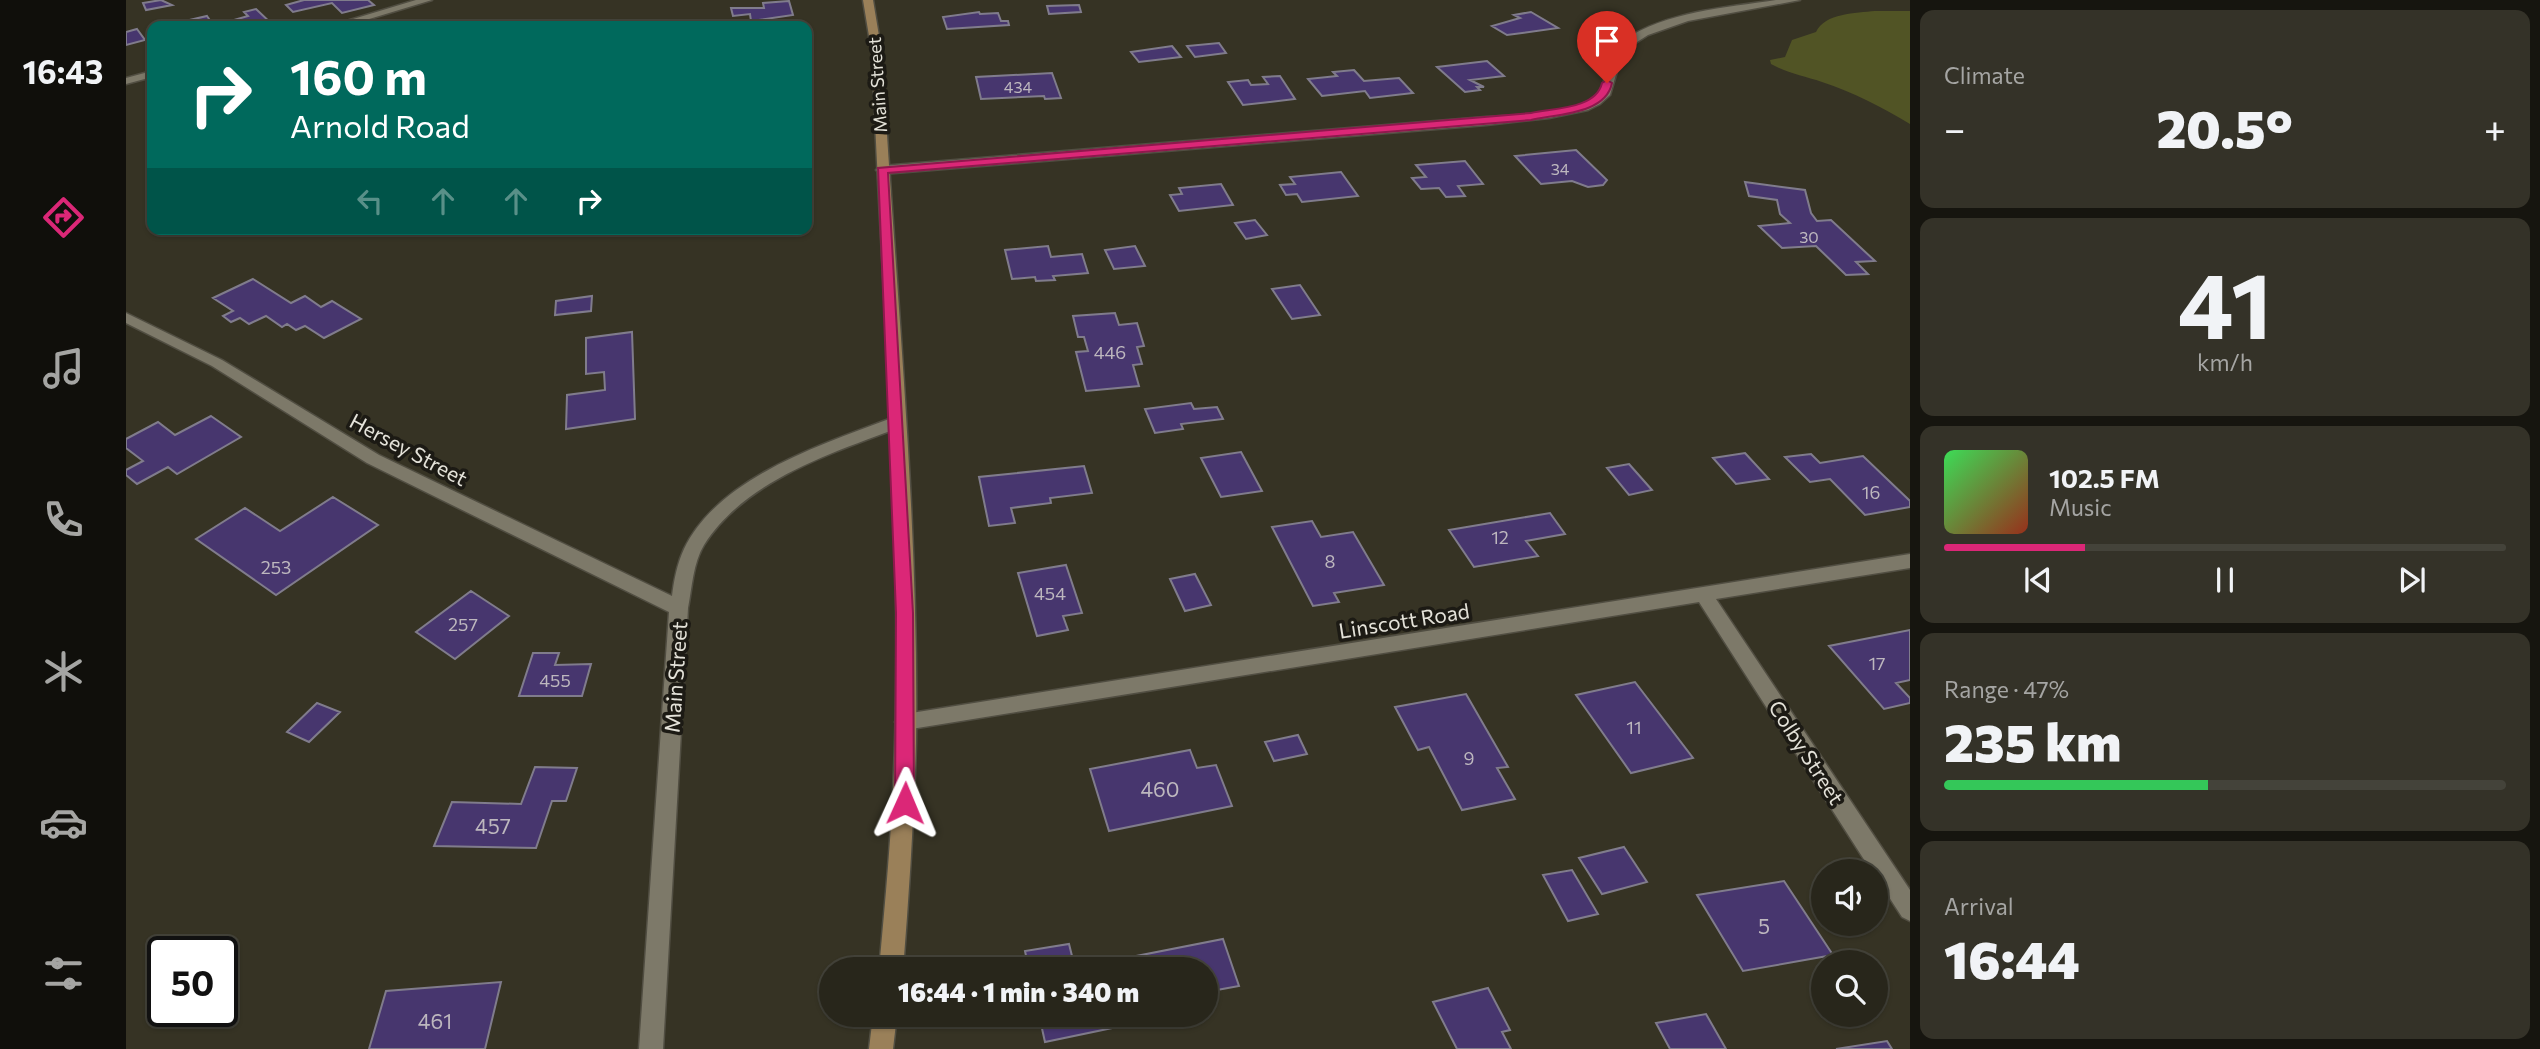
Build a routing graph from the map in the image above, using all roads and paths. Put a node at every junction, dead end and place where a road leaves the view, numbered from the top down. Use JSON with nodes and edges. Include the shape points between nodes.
{"nodes":[{"id":1,"x":427,"y":0,"type":"edge"},
{"id":2,"x":1795,"y":0,"type":"edge"},
{"id":3,"x":870,"y":1,"type":"edge"},
{"id":4,"x":353,"y":21,"type":"edge"},
{"id":5,"x":147,"y":76,"type":"edge"},
{"id":6,"x":126,"y":81,"type":"edge"},
{"id":7,"x":882,"y":170,"type":"junction"},
{"id":8,"x":126,"y":317,"type":"edge"},
{"id":9,"x":895,"y":423,"type":"junction"},
{"id":10,"x":1910,"y":561,"type":"edge"},
{"id":11,"x":1704,"y":595,"type":"junction"},
{"id":12,"x":679,"y":608,"type":"junction"},
{"id":13,"x":905,"y":722,"type":"junction"},
{"id":14,"x":1910,"y":909,"type":"edge"},
{"id":15,"x":892,"y":957,"type":"edge"},
{"id":16,"x":884,"y":1027,"type":"edge"},
{"id":17,"x":651,"y":1049,"type":"edge"},
{"id":18,"x":881,"y":1049,"type":"edge"}],
"edges":[{"from":1,"to":4,"type":"street"},
{"from":2,"to":7,"type":"street","via":[[1696,18],[1636,37],[1617,49],[1604,95],[1574,110]]},
{"from":3,"to":7,"type":"main road","name":"Main Street"},
{"from":5,"to":6,"type":"street"},
{"from":7,"to":9,"type":"main road","name":"Main Street"},
{"from":8,"to":12,"type":"street","name":"Hersey Street","via":[[217,363],[373,459]]},
{"from":9,"to":12,"type":"street","name":"Main Street","via":[[827,449],[766,480],[723,513],[697,541],[685,572]]},
{"from":9,"to":13,"type":"main road","name":"Main Street"},
{"from":10,"to":11,"type":"street","name":"Linscott Road"},
{"from":11,"to":13,"type":"street","name":"Linscott Road"},
{"from":11,"to":14,"type":"street","name":"Colby Street"},
{"from":12,"to":17,"type":"street","name":"Main Street"},
{"from":13,"to":15,"type":"main road","name":"Main Street","via":[[905,803]]},
{"from":16,"to":18,"type":"main road"}]}
